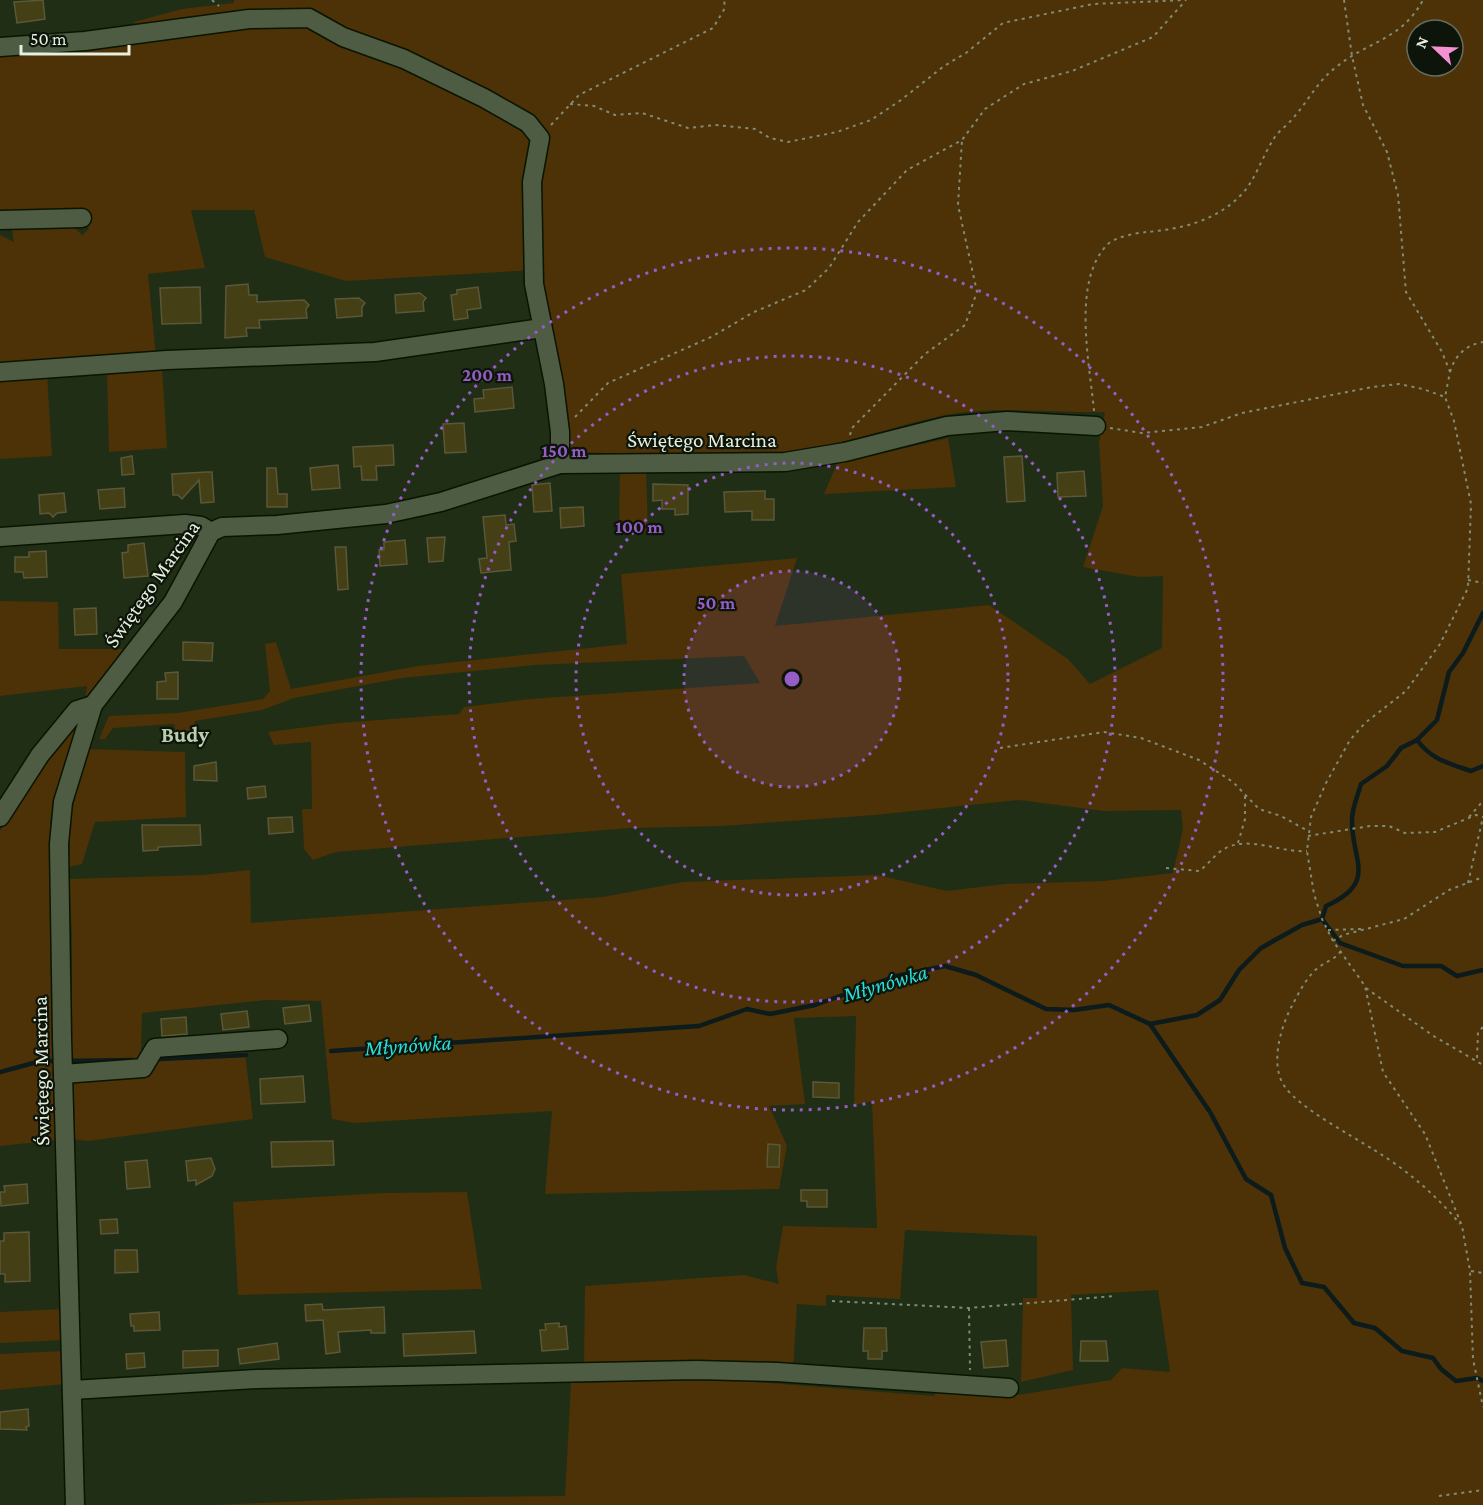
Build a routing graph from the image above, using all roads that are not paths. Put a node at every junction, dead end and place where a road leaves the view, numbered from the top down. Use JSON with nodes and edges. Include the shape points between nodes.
{"nodes":[{"id":1,"x":0,"y":47,"type":"edge"},
{"id":2,"x":82,"y":218,"type":"dead end"},
{"id":3,"x":0,"y":220,"type":"edge"},
{"id":4,"x":542,"y":328,"type":"junction"},
{"id":5,"x":0,"y":372,"type":"edge"},
{"id":6,"x":1096,"y":426,"type":"road end"},
{"id":7,"x":560,"y":464,"type":"junction"},
{"id":8,"x":212,"y":532,"type":"junction"},
{"id":9,"x":0,"y":537,"type":"edge"},
{"id":10,"x":93,"y":705,"type":"junction"},
{"id":11,"x":0,"y":817,"type":"edge"},
{"id":12,"x":278,"y":1038,"type":"dead end"},
{"id":13,"x":63,"y":1072,"type":"junction"},
{"id":14,"x":1010,"y":1388,"type":"dead end"},
{"id":15,"x":72,"y":1390,"type":"junction"},
{"id":16,"x":75,"y":1505,"type":"edge"}],
"edges":[{"from":1,"to":4,"type":"street","via":[[85,41],[249,19],[309,18],[343,37],[404,59],[484,98],[528,123],[540,138],[532,182],[532,246]]},
{"from":2,"to":3,"type":"street"},
{"from":4,"to":5,"type":"street","via":[[375,352],[167,360]]},
{"from":4,"to":7,"type":"street","via":[[554,384]]},
{"from":6,"to":7,"type":"street","name":"Świętego Marcina","via":[[1007,421],[947,426],[845,452],[785,462]]},
{"from":7,"to":8,"type":"street","name":"Świętego Marcina","via":[[441,502],[386,514],[222,527]]},
{"from":8,"to":9,"type":"street","via":[[185,524]]},
{"from":8,"to":10,"type":"street","name":"Świętego Marcina","via":[[173,602]]},
{"from":10,"to":11,"type":"street","via":[[77,710],[40,755]]},
{"from":10,"to":13,"type":"street","name":"Świętego Marcina","via":[[63,801],[60,825]]},
{"from":12,"to":13,"type":"street","via":[[154,1047],[143,1068]]},
{"from":13,"to":15,"type":"street","name":"Świętego Marcina"},
{"from":14,"to":15,"type":"street","via":[[697,1370],[257,1379]]},
{"from":15,"to":16,"type":"street","name":"Świętego Marcina"}]}
